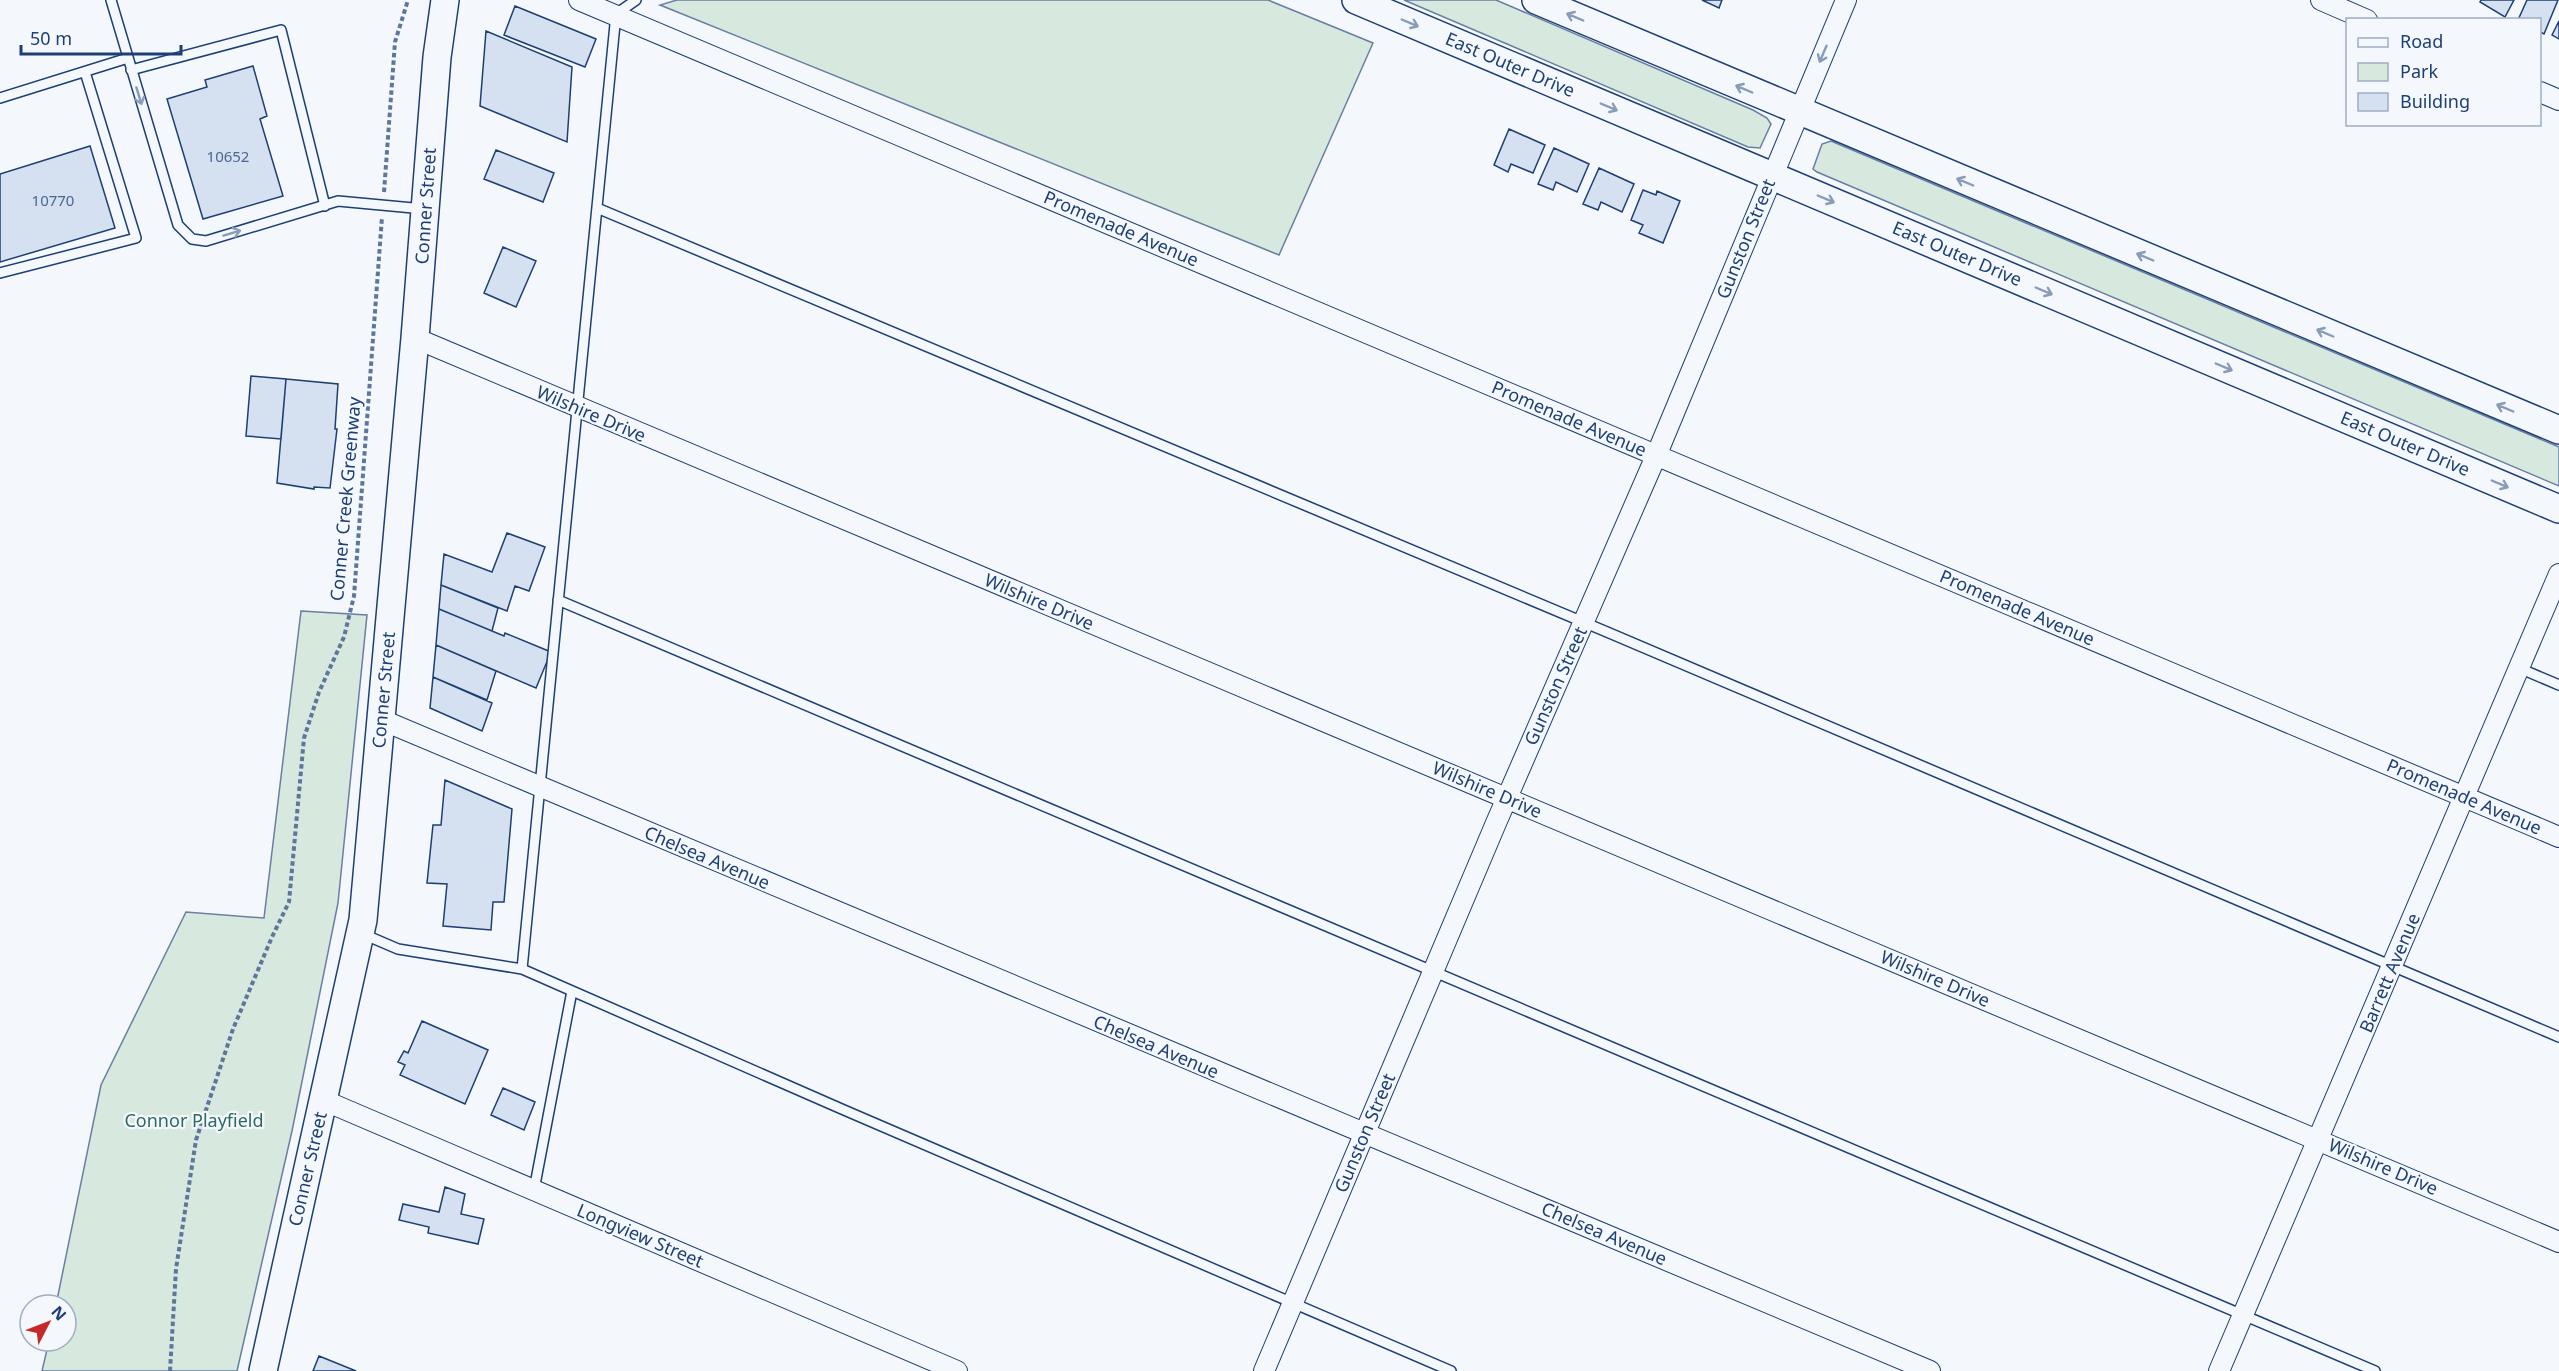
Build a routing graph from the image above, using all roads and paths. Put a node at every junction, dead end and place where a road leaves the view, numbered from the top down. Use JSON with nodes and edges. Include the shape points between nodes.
{"nodes":[{"id":1,"x":111,"y":0,"type":"edge"},
{"id":2,"x":408,"y":0,"type":"edge"},
{"id":3,"x":445,"y":0,"type":"edge"},
{"id":4,"x":579,"y":0,"type":"edge"},
{"id":5,"x":636,"y":0,"type":"edge"},
{"id":6,"x":1356,"y":0,"type":"edge"},
{"id":7,"x":1846,"y":0,"type":"edge"},
{"id":8,"x":2321,"y":0,"type":"edge"},
{"id":9,"x":1539,"y":1,"type":"edge"},
{"id":10,"x":616,"y":14,"type":"junction"},
{"id":11,"x":2362,"y":18,"type":"edge"},
{"id":12,"x":128,"y":58,"type":"junction"},
{"id":13,"x":132,"y":70,"type":"junction"},
{"id":14,"x":85,"y":72,"type":"junction"},
{"id":15,"x":2541,"y":92,"type":"edge"},
{"id":16,"x":0,"y":98,"type":"edge"},
{"id":17,"x":2559,"y":100,"type":"edge"},
{"id":18,"x":1798,"y":112,"type":"junction"},
{"id":19,"x":1772,"y":176,"type":"junction"},
{"id":20,"x":325,"y":206,"type":"junction"},
{"id":21,"x":383,"y":206,"type":"junction"},
{"id":22,"x":597,"y":208,"type":"junction"},
{"id":23,"x":425,"y":209,"type":"junction"},
{"id":24,"x":0,"y":273,"type":"edge"},
{"id":25,"x":415,"y":338,"type":"junction"},
{"id":26,"x":578,"y":408,"type":"junction"},
{"id":27,"x":2559,"y":430,"type":"edge"},
{"id":28,"x":1656,"y":456,"type":"junction"},
{"id":29,"x":2559,"y":509,"type":"edge"},
{"id":30,"x":2559,"y":574,"type":"edge"},
{"id":31,"x":558,"y":600,"type":"junction"},
{"id":32,"x":1584,"y":622,"type":"junction"},
{"id":33,"x":2519,"y":668,"type":"junction"},
{"id":34,"x":2559,"y":685,"type":"edge"},
{"id":35,"x":382,"y":720,"type":"junction"},
{"id":36,"x":540,"y":788,"type":"junction"},
{"id":37,"x":2464,"y":797,"type":"junction"},
{"id":38,"x":1507,"y":799,"type":"junction"},
{"id":39,"x":2559,"y":837,"type":"edge"},
{"id":40,"x":360,"y":933,"type":"junction"},
{"id":41,"x":2392,"y":967,"type":"junction"},
{"id":42,"x":522,"y":969,"type":"junction"},
{"id":43,"x":1433,"y":973,"type":"junction"},
{"id":44,"x":572,"y":991,"type":"junction"},
{"id":45,"x":2559,"y":1037,"type":"edge"},
{"id":46,"x":323,"y":1100,"type":"junction"},
{"id":47,"x":1365,"y":1134,"type":"junction"},
{"id":48,"x":2318,"y":1140,"type":"junction"},
{"id":49,"x":534,"y":1190,"type":"junction"},
{"id":50,"x":2559,"y":1242,"type":"edge"},
{"id":51,"x":1292,"y":1304,"type":"junction"},
{"id":52,"x":2244,"y":1316,"type":"junction"},
{"id":53,"x":170,"y":1371,"type":"edge"},
{"id":54,"x":263,"y":1371,"type":"edge"},
{"id":55,"x":957,"y":1371,"type":"edge"},
{"id":56,"x":1264,"y":1371,"type":"edge"},
{"id":57,"x":1451,"y":1371,"type":"edge"},
{"id":58,"x":1930,"y":1371,"type":"edge"},
{"id":59,"x":2219,"y":1371,"type":"edge"},
{"id":60,"x":2375,"y":1371,"type":"edge"}],
"edges":[{"from":1,"to":12,"type":"lane"},
{"from":2,"to":21,"type":"path","name":"Conner Creek Greenway","via":[[395,42]]},
{"from":3,"to":23,"type":"street","name":"Conner Street"},
{"from":4,"to":10,"type":"street","name":"Promenade Avenue"},
{"from":5,"to":10,"type":"lane"},
{"from":6,"to":19,"type":"street","name":"East Outer Drive","one_way":true},
{"from":7,"to":18,"type":"street","name":"Gunston Street","one_way":true},
{"from":8,"to":11,"type":"street"},
{"from":18,"to":9,"type":"street","one_way":true},
{"from":10,"to":22,"type":"lane"},
{"from":10,"to":28,"type":"street","name":"Promenade Avenue"},
{"from":12,"to":13,"type":"lane"},
{"from":12,"to":14,"type":"lane"},
{"from":13,"to":20,"type":"lane","one_way":true,"via":[[178,225],[192,239],[206,241]]},
{"from":13,"to":20,"type":"lane","via":[[281,30]]},
{"from":14,"to":16,"type":"lane"},
{"from":14,"to":24,"type":"lane","via":[[136,238]]},
{"from":15,"to":17,"type":"street"},
{"from":18,"to":19,"type":"street","name":"Gunston Street"},
{"from":27,"to":18,"type":"street","one_way":true},
{"from":19,"to":28,"type":"street","name":"Gunston Street"},
{"from":19,"to":29,"type":"street","name":"East Outer Drive","one_way":true},
{"from":20,"to":21,"type":"lane","via":[[338,201]]},
{"from":21,"to":23,"type":"lane"},
{"from":21,"to":53,"type":"path","name":"Conner Creek Greenway","via":[[354,596],[344,637],[304,738],[290,902],[233,1029],[196,1140],[176,1269]]},
{"from":22,"to":26,"type":"lane"},
{"from":22,"to":32,"type":"lane"},
{"from":23,"to":25,"type":"street","name":"Conner Street"},
{"from":25,"to":26,"type":"street","name":"Wilshire Drive"},
{"from":25,"to":35,"type":"street","name":"Conner Street"},
{"from":26,"to":31,"type":"lane"},
{"from":26,"to":38,"type":"street","name":"Wilshire Drive"},
{"from":28,"to":32,"type":"street","name":"Gunston Street"},
{"from":28,"to":37,"type":"street","name":"Promenade Avenue"},
{"from":30,"to":33,"type":"street","name":"Barrett Avenue"},
{"from":31,"to":36,"type":"lane"},
{"from":31,"to":43,"type":"lane"},
{"from":32,"to":38,"type":"street","name":"Gunston Street"},
{"from":32,"to":41,"type":"lane"},
{"from":33,"to":34,"type":"lane"},
{"from":33,"to":37,"type":"street","name":"Barrett Avenue"},
{"from":35,"to":36,"type":"street","name":"Chelsea Avenue"},
{"from":35,"to":40,"type":"street","name":"Conner Street"},
{"from":36,"to":42,"type":"lane"},
{"from":36,"to":47,"type":"street","name":"Chelsea Avenue"},
{"from":37,"to":39,"type":"street","name":"Promenade Avenue"},
{"from":37,"to":41,"type":"street","name":"Barrett Avenue"},
{"from":38,"to":43,"type":"street","name":"Gunston Street"},
{"from":38,"to":48,"type":"street","name":"Wilshire Drive"},
{"from":40,"to":42,"type":"lane","via":[[398,949]]},
{"from":40,"to":46,"type":"street","name":"Conner Street"},
{"from":41,"to":45,"type":"lane"},
{"from":41,"to":48,"type":"street","name":"Barrett Avenue"},
{"from":42,"to":44,"type":"lane"},
{"from":43,"to":47,"type":"street","name":"Gunston Street"},
{"from":43,"to":52,"type":"lane"},
{"from":44,"to":49,"type":"lane"},
{"from":44,"to":51,"type":"lane"},
{"from":46,"to":49,"type":"street","name":"Longview Street"},
{"from":46,"to":54,"type":"street","name":"Conner Street"},
{"from":47,"to":51,"type":"street","name":"Gunston Street"},
{"from":47,"to":58,"type":"street","name":"Chelsea Avenue"},
{"from":48,"to":50,"type":"street","name":"Wilshire Drive"},
{"from":48,"to":52,"type":"street","name":"Barrett Avenue"},
{"from":49,"to":55,"type":"street","name":"Longview Street"},
{"from":51,"to":56,"type":"street","name":"Gunston Street"},
{"from":51,"to":57,"type":"lane"},
{"from":52,"to":59,"type":"street","name":"Barrett Avenue"},
{"from":52,"to":60,"type":"lane"}]}
